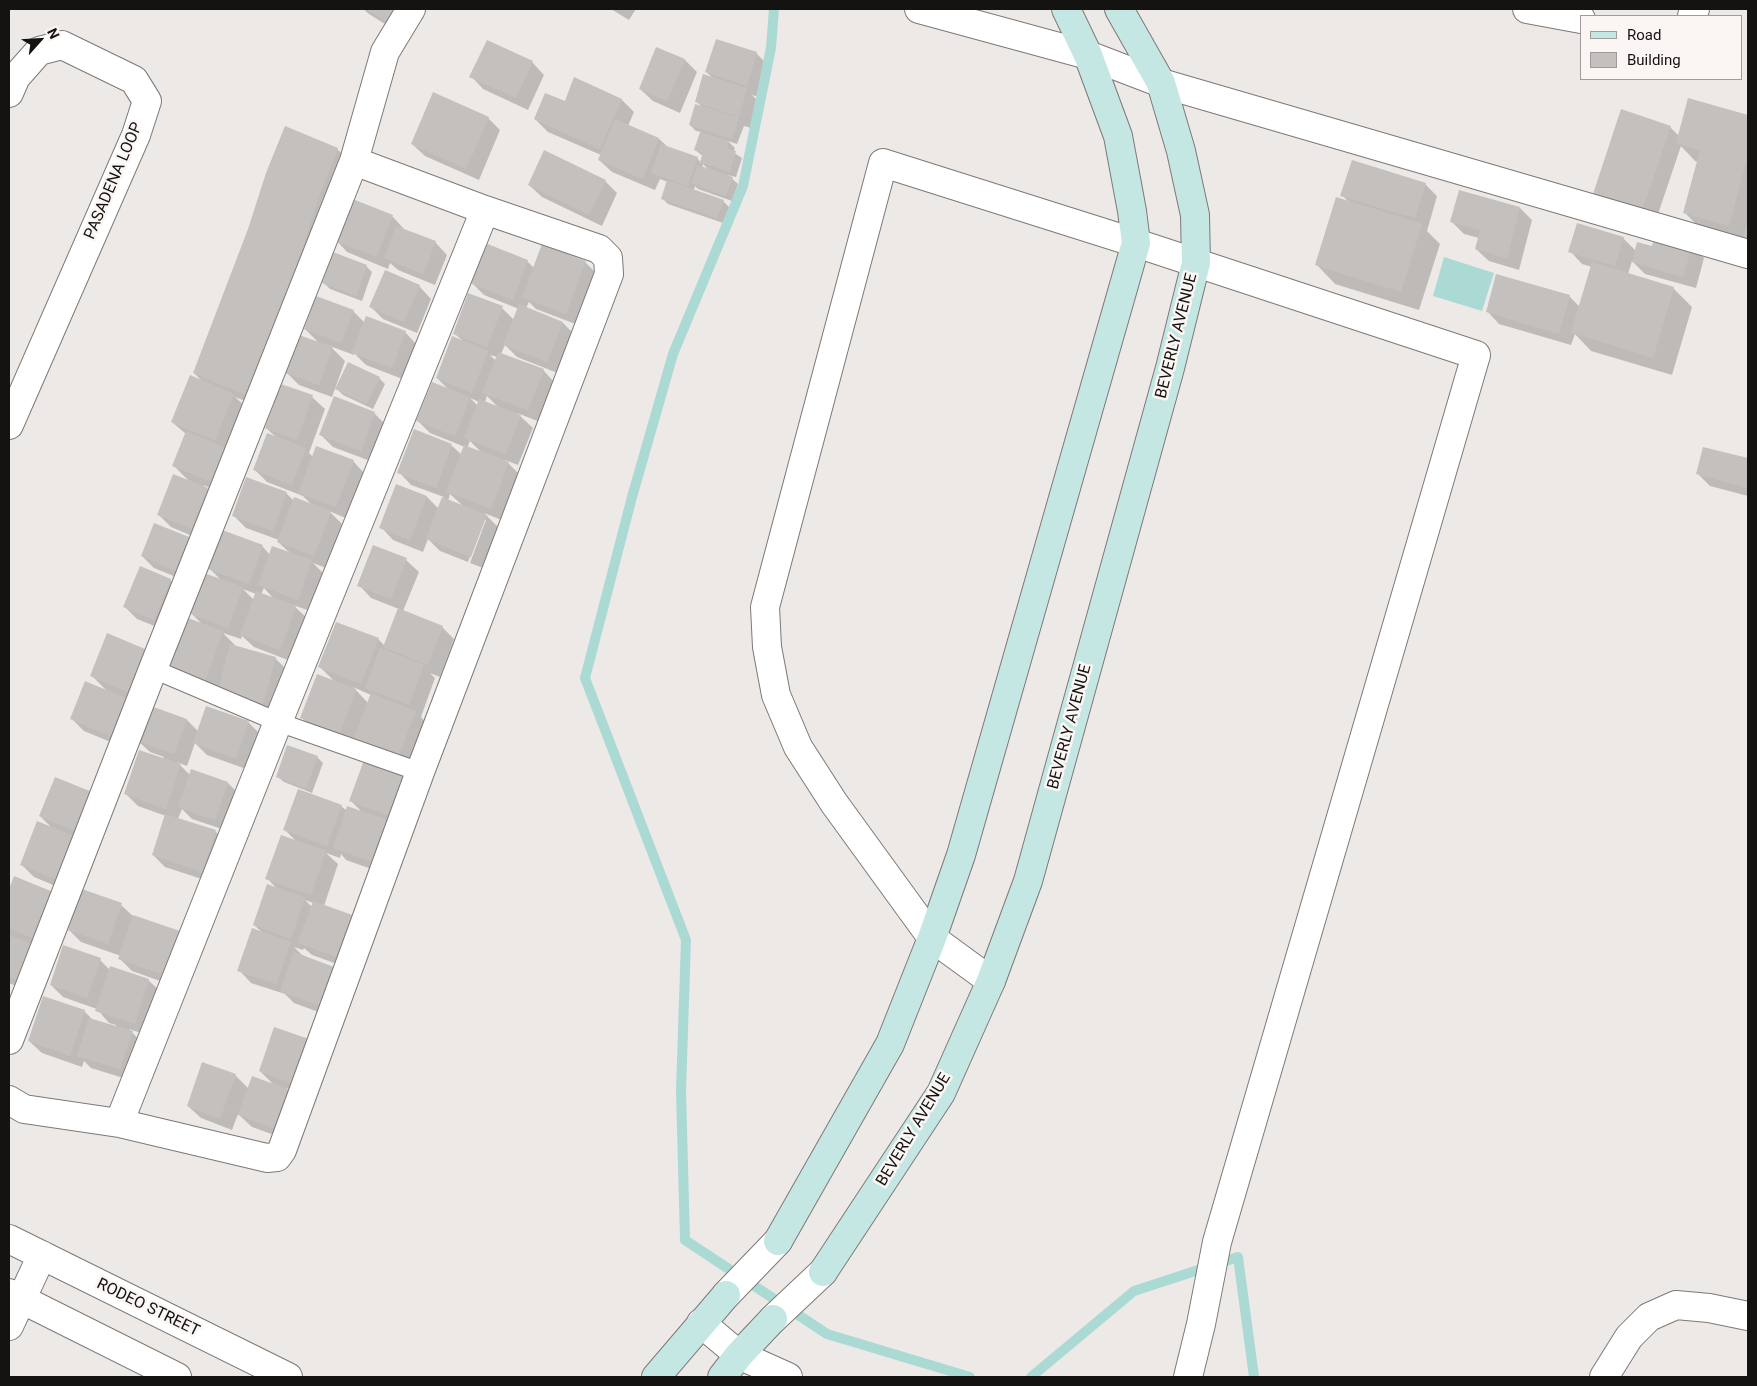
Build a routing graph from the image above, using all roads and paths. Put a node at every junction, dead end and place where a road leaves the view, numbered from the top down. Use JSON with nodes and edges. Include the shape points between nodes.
{"nodes":[{"id":1,"x":411,"y":9,"type":"edge"},
{"id":2,"x":919,"y":9,"type":"edge"},
{"id":3,"x":1066,"y":9,"type":"edge"},
{"id":4,"x":1119,"y":9,"type":"edge"},
{"id":5,"x":1526,"y":9,"type":"edge"},
{"id":6,"x":1580,"y":19,"type":"edge"},
{"id":7,"x":1088,"y":55,"type":"junction"},
{"id":8,"x":1161,"y":83,"type":"junction"},
{"id":9,"x":9,"y":93,"type":"edge"},
{"id":10,"x":354,"y":161,"type":"junction"},
{"id":11,"x":485,"y":210,"type":"junction"},
{"id":12,"x":1136,"y":243,"type":"junction"},
{"id":13,"x":1748,"y":254,"type":"edge"},
{"id":14,"x":1196,"y":263,"type":"junction"},
{"id":15,"x":9,"y":425,"type":"edge"},
{"id":16,"x":153,"y":669,"type":"junction"},
{"id":17,"x":278,"y":722,"type":"junction"},
{"id":18,"x":420,"y":772,"type":"junction"},
{"id":19,"x":932,"y":938,"type":"junction"},
{"id":20,"x":991,"y":981,"type":"junction"},
{"id":21,"x":9,"y":1040,"type":"edge"},
{"id":22,"x":9,"y":1100,"type":"edge"},
{"id":23,"x":120,"y":1124,"type":"junction"},
{"id":24,"x":9,"y":1239,"type":"edge"},
{"id":25,"x":42,"y":1255,"type":"junction"},
{"id":26,"x":15,"y":1296,"type":"edge"},
{"id":27,"x":1748,"y":1316,"type":"edge"},
{"id":28,"x":701,"y":1323,"type":"junction"},
{"id":29,"x":9,"y":1326,"type":"edge"},
{"id":30,"x":739,"y":1355,"type":"junction"},
{"id":31,"x":177,"y":1377,"type":"edge"},
{"id":32,"x":288,"y":1377,"type":"edge"},
{"id":33,"x":656,"y":1377,"type":"edge"},
{"id":34,"x":722,"y":1377,"type":"edge"},
{"id":35,"x":788,"y":1377,"type":"edge"},
{"id":36,"x":1188,"y":1377,"type":"edge"},
{"id":37,"x":1604,"y":1377,"type":"edge"}],
"edges":[{"from":1,"to":10,"type":"street","via":[[385,52]]},
{"from":2,"to":7,"type":"street"},
{"from":3,"to":7,"type":"street"},
{"from":4,"to":8,"type":"street","name":"BEVERLY AVENUE"},
{"from":5,"to":6,"type":"street"},
{"from":7,"to":8,"type":"street"},
{"from":7,"to":12,"type":"street","via":[[1118,136]]},
{"from":8,"to":13,"type":"street"},
{"from":8,"to":14,"type":"street","name":"BEVERLY AVENUE","via":[[1195,215]]},
{"from":9,"to":15,"type":"street","name":"PASADENA LOOP","via":[[16,77],[39,51],[62,45],[134,80],[147,100],[136,135]]},
{"from":10,"to":11,"type":"street"},
{"from":10,"to":16,"type":"street"},
{"from":11,"to":17,"type":"street"},
{"from":11,"to":18,"type":"street","via":[[600,249],[608,258],[609,274]]},
{"from":12,"to":14,"type":"street"},
{"from":12,"to":19,"type":"street","via":[[961,855]]},
{"from":12,"to":19,"type":"street","via":[[883,163],[765,607],[767,647],[776,695],[798,747],[834,803]]},
{"from":14,"to":20,"type":"street","name":"BEVERLY AVENUE","via":[[1028,881]]},
{"from":14,"to":36,"type":"street","via":[[1476,355],[1217,1242]]},
{"from":16,"to":17,"type":"lane"},
{"from":16,"to":21,"type":"street"},
{"from":17,"to":18,"type":"lane"},
{"from":17,"to":23,"type":"street"},
{"from":18,"to":23,"type":"street","via":[[277,1157],[267,1158]]},
{"from":19,"to":20,"type":"street"},
{"from":19,"to":28,"type":"street","via":[[890,1044],[778,1241]]},
{"from":20,"to":30,"type":"street","name":"BEVERLY AVENUE","via":[[941,1093],[823,1272]]},
{"from":22,"to":23,"type":"street","via":[[24,1109]]},
{"from":24,"to":25,"type":"street","name":"RODEO STREET"},
{"from":25,"to":26,"type":"street"},
{"from":25,"to":32,"type":"street","name":"RODEO STREET"},
{"from":26,"to":29,"type":"street"},
{"from":26,"to":31,"type":"street"},
{"from":27,"to":37,"type":"street","via":[[1676,1305],[1649,1317],[1629,1337]]},
{"from":28,"to":30,"type":"street"},
{"from":28,"to":33,"type":"street"},
{"from":30,"to":34,"type":"street","name":"BEVERLY AVENUE"},
{"from":30,"to":35,"type":"street"}]}
